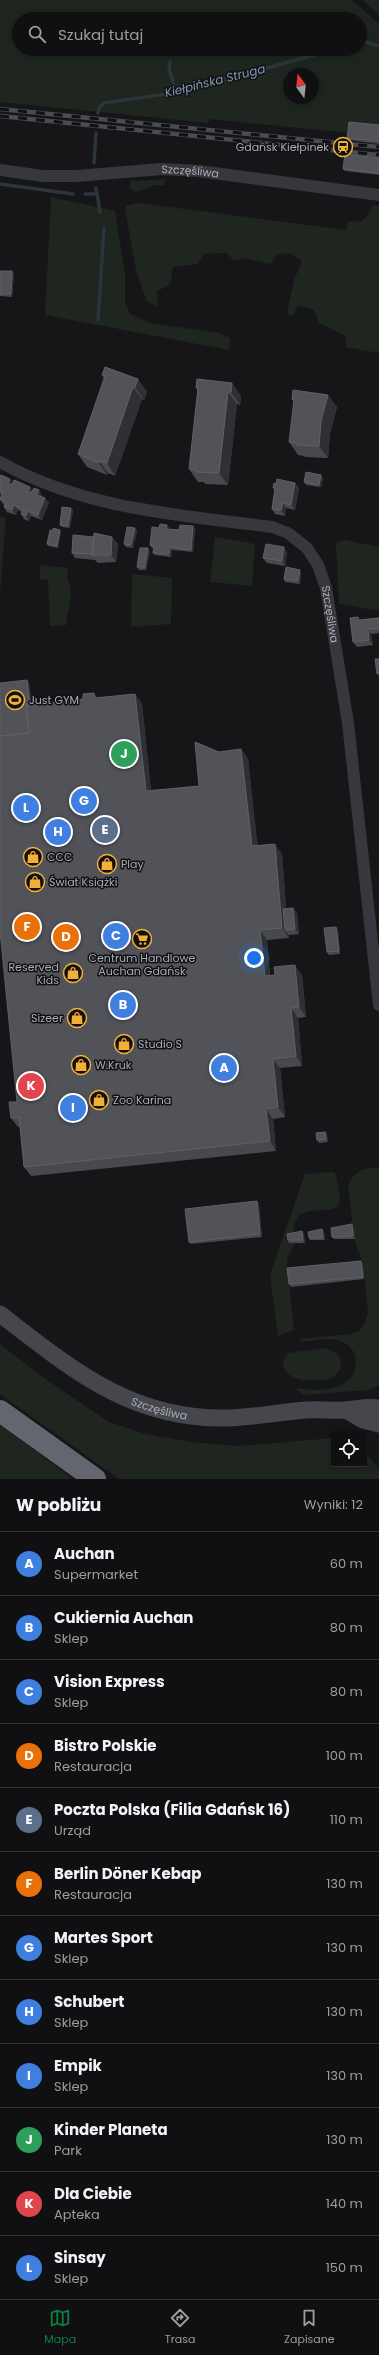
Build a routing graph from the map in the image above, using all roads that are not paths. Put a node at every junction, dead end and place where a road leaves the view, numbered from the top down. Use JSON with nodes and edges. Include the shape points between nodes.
{"nodes":[{"id":1,"x":0,"y":170,"type":"edge"},
{"id":2,"x":379,"y":195,"type":"edge"},
{"id":3,"x":0,"y":462,"type":"edge"},
{"id":4,"x":378,"y":976,"type":"edge"},
{"id":5,"x":379,"y":1005,"type":"edge"},
{"id":6,"x":0,"y":1314,"type":"edge"},
{"id":7,"x":379,"y":1408,"type":"edge"},
{"id":8,"x":346,"y":1410,"type":"junction"},
{"id":9,"x":0,"y":1411,"type":"edge"},
{"id":10,"x":379,"y":1424,"type":"edge"},
{"id":11,"x":95,"y":1479,"type":"edge"}],
"edges":[{"from":1,"to":2,"type":"street","name":"Szczęśliwa","via":[[42,176],[77,176],[162,169]]},
{"from":3,"to":4,"type":"street","name":"Szczęśliwa","via":[[33,479],[83,497],[118,506],[272,528],[288,533],[307,548],[323,575],[341,674]]},
{"from":4,"to":5,"type":"street","name":"Szczęśliwa"},
{"from":6,"to":8,"type":"street","name":"Szczęśliwa","via":[[79,1374],[125,1398],[155,1408],[195,1416],[229,1418],[306,1410]]},
{"from":7,"to":8,"type":"street","name":"Szczęśliwa","via":[[367,1406]]},
{"from":8,"to":10,"type":"street","via":[[363,1420]]},
{"from":9,"to":11,"type":"highway"}]}
